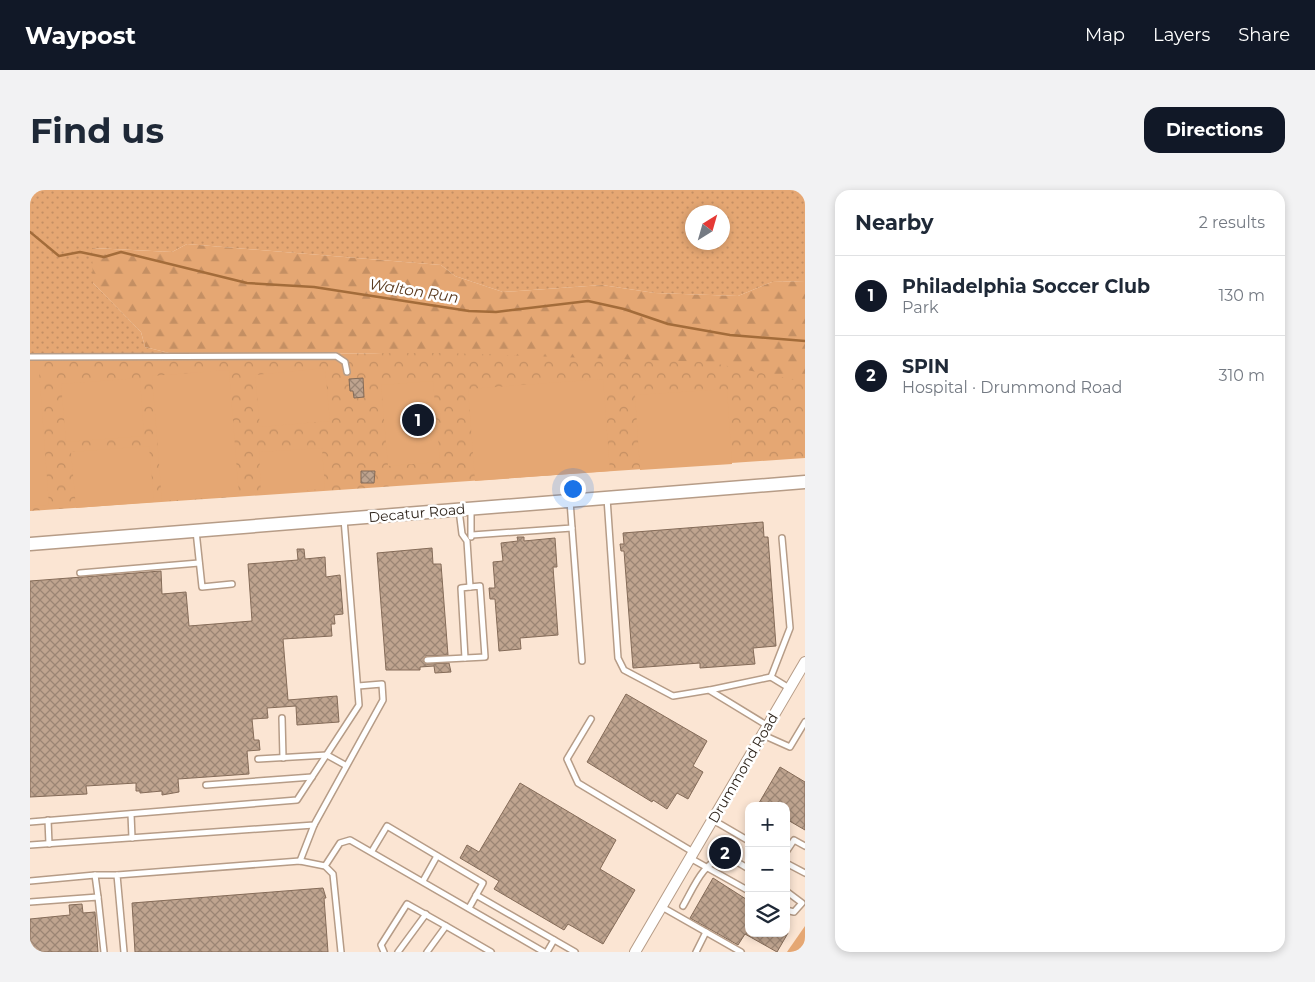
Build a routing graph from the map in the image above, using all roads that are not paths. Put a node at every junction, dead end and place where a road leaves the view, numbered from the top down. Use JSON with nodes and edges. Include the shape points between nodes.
{"nodes":[{"id":1,"x":30,"y":357,"type":"edge"},
{"id":2,"x":347,"y":372,"type":"dead end"},
{"id":3,"x":805,"y":482,"type":"edge"},
{"id":4,"x":606,"y":498,"type":"junction"},
{"id":5,"x":570,"y":501,"type":"junction"},
{"id":6,"x":465,"y":509,"type":"junction"},
{"id":7,"x":344,"y":519,"type":"junction"},
{"id":8,"x":572,"y":528,"type":"junction"},
{"id":9,"x":196,"y":531,"type":"junction"},
{"id":10,"x":472,"y":535,"type":"junction"},
{"id":11,"x":782,"y":538,"type":"dead end"},
{"id":12,"x":467,"y":541,"type":"junction"},
{"id":13,"x":30,"y":544,"type":"edge"},
{"id":14,"x":199,"y":563,"type":"junction"},
{"id":15,"x":80,"y":573,"type":"dead end"},
{"id":16,"x":232,"y":584,"type":"dead end"},
{"id":17,"x":470,"y":587,"type":"junction"},
{"id":18,"x":465,"y":658,"type":"junction"},
{"id":19,"x":427,"y":660,"type":"dead end"},
{"id":20,"x":582,"y":660,"type":"dead end"},
{"id":21,"x":803,"y":669,"type":"edge"},
{"id":22,"x":771,"y":676,"type":"junction"},
{"id":23,"x":358,"y":686,"type":"junction"},
{"id":24,"x":790,"y":688,"type":"junction"},
{"id":25,"x":709,"y":690,"type":"junction"},
{"id":26,"x":282,"y":718,"type":"dead end"},
{"id":27,"x":591,"y":719,"type":"dead end"},
{"id":28,"x":805,"y":722,"type":"edge"},
{"id":29,"x":765,"y":730,"type":"junction"},
{"id":30,"x":327,"y":754,"type":"junction"},
{"id":31,"x":283,"y":758,"type":"junction"},
{"id":32,"x":258,"y":760,"type":"dead end"},
{"id":33,"x":345,"y":765,"type":"junction"},
{"id":34,"x":312,"y":777,"type":"junction"},
{"id":35,"x":206,"y":785,"type":"dead end"},
{"id":36,"x":131,"y":814,"type":"junction"},
{"id":37,"x":48,"y":820,"type":"junction"},
{"id":38,"x":712,"y":820,"type":"junction"},
{"id":39,"x":30,"y":822,"type":"edge"},
{"id":40,"x":314,"y":825,"type":"junction"},
{"id":41,"x":132,"y":838,"type":"junction"},
{"id":42,"x":745,"y":839,"type":"edge"},
{"id":43,"x":49,"y":844,"type":"junction"},
{"id":44,"x":30,"y":846,"type":"edge"},
{"id":45,"x":805,"y":846,"type":"edge"},
{"id":46,"x":789,"y":847,"type":"edge"},
{"id":47,"x":372,"y":851,"type":"junction"},
{"id":48,"x":692,"y":855,"type":"junction"},
{"id":49,"x":437,"y":856,"type":"junction"},
{"id":50,"x":300,"y":861,"type":"junction"},
{"id":51,"x":790,"y":864,"type":"edge"},
{"id":52,"x":326,"y":866,"type":"junction"},
{"id":53,"x":705,"y":867,"type":"junction"},
{"id":54,"x":745,"y":867,"type":"edge"},
{"id":55,"x":805,"y":873,"type":"edge"},
{"id":56,"x":96,"y":875,"type":"junction"},
{"id":57,"x":118,"y":875,"type":"junction"},
{"id":58,"x":30,"y":881,"type":"edge"},
{"id":59,"x":423,"y":881,"type":"junction"},
{"id":60,"x":745,"y":889,"type":"edge"},
{"id":61,"x":790,"y":894,"type":"edge"},
{"id":62,"x":476,"y":895,"type":"junction"},
{"id":63,"x":98,"y":897,"type":"junction"},
{"id":64,"x":30,"y":902,"type":"edge"},
{"id":65,"x":661,"y":906,"type":"junction"},
{"id":66,"x":683,"y":906,"type":"dead end"},
{"id":67,"x":469,"y":908,"type":"junction"},
{"id":68,"x":790,"y":911,"type":"edge"},
{"id":69,"x":426,"y":914,"type":"junction"},
{"id":70,"x":446,"y":926,"type":"junction"},
{"id":71,"x":706,"y":932,"type":"junction"},
{"id":72,"x":554,"y":940,"type":"junction"},
{"id":73,"x":104,"y":952,"type":"edge"},
{"id":74,"x":124,"y":952,"type":"edge"},
{"id":75,"x":341,"y":952,"type":"edge"},
{"id":76,"x":384,"y":952,"type":"edge"},
{"id":77,"x":398,"y":952,"type":"edge"},
{"id":78,"x":427,"y":952,"type":"edge"},
{"id":79,"x":491,"y":952,"type":"edge"},
{"id":80,"x":546,"y":952,"type":"edge"},
{"id":81,"x":575,"y":952,"type":"edge"},
{"id":82,"x":635,"y":952,"type":"edge"},
{"id":83,"x":696,"y":952,"type":"edge"},
{"id":84,"x":741,"y":952,"type":"edge"}],
"edges":[{"from":1,"to":2,"type":"lane","via":[[336,356],[345,362]]},
{"from":3,"to":4,"type":"street","name":"Decatur Road"},
{"from":4,"to":5,"type":"street","name":"Decatur Road"},
{"from":4,"to":25,"type":"lane","via":[[618,658],[624,670],[672,696]]},
{"from":5,"to":6,"type":"street","name":"Decatur Road"},
{"from":5,"to":8,"type":"lane"},
{"from":6,"to":7,"type":"street","name":"Decatur Road"},
{"from":6,"to":10,"type":"lane"},
{"from":6,"to":12,"type":"lane","via":[[462,534]]},
{"from":7,"to":9,"type":"street","name":"Decatur Road"},
{"from":7,"to":23,"type":"lane"},
{"from":8,"to":10,"type":"lane"},
{"from":8,"to":20,"type":"lane"},
{"from":9,"to":13,"type":"street","name":"Decatur Road"},
{"from":9,"to":14,"type":"lane"},
{"from":10,"to":12,"type":"lane"},
{"from":11,"to":22,"type":"lane","via":[[790,628]]},
{"from":12,"to":17,"type":"lane"},
{"from":14,"to":15,"type":"lane"},
{"from":14,"to":16,"type":"lane","via":[[202,587]]},
{"from":17,"to":18,"type":"lane","via":[[461,588]]},
{"from":17,"to":18,"type":"lane","via":[[480,586],[485,657]]},
{"from":18,"to":19,"type":"lane"},
{"from":21,"to":24,"type":"street","name":"Drummond Road"},
{"from":22,"to":24,"type":"lane"},
{"from":22,"to":25,"type":"lane"},
{"from":23,"to":30,"type":"lane","via":[[358,705]]},
{"from":23,"to":33,"type":"lane","via":[[382,684],[383,700]]},
{"from":24,"to":29,"type":"street","name":"Drummond Road"},
{"from":25,"to":29,"type":"lane"},
{"from":26,"to":31,"type":"lane"},
{"from":27,"to":48,"type":"lane","via":[[567,759],[578,783]]},
{"from":28,"to":29,"type":"lane","via":[[790,747]]},
{"from":29,"to":38,"type":"street","name":"Drummond Road"},
{"from":30,"to":31,"type":"lane"},
{"from":30,"to":33,"type":"lane"},
{"from":30,"to":34,"type":"lane"},
{"from":31,"to":32,"type":"lane"},
{"from":33,"to":40,"type":"lane"},
{"from":34,"to":35,"type":"lane"},
{"from":34,"to":36,"type":"lane","via":[[298,800]]},
{"from":36,"to":37,"type":"lane"},
{"from":36,"to":41,"type":"lane"},
{"from":37,"to":39,"type":"lane"},
{"from":37,"to":43,"type":"lane"},
{"from":38,"to":42,"type":"lane"},
{"from":38,"to":48,"type":"street","name":"Drummond Road"},
{"from":40,"to":41,"type":"lane"},
{"from":40,"to":50,"type":"lane"},
{"from":41,"to":43,"type":"lane"},
{"from":43,"to":44,"type":"lane"},
{"from":45,"to":46,"type":"lane","via":[[794,840]]},
{"from":47,"to":49,"type":"lane","via":[[387,826]]},
{"from":47,"to":52,"type":"lane","via":[[350,840],[340,843]]},
{"from":47,"to":59,"type":"lane"},
{"from":48,"to":53,"type":"lane"},
{"from":48,"to":65,"type":"street","name":"Drummond Road"},
{"from":49,"to":59,"type":"lane"},
{"from":49,"to":62,"type":"lane","via":[[483,883]]},
{"from":50,"to":52,"type":"lane"},
{"from":50,"to":57,"type":"lane"},
{"from":51,"to":55,"type":"lane"},
{"from":52,"to":75,"type":"lane","via":[[333,874]]},
{"from":53,"to":54,"type":"lane","via":[[727,856]]},
{"from":53,"to":60,"type":"lane"},
{"from":53,"to":66,"type":"lane"},
{"from":56,"to":57,"type":"lane"},
{"from":56,"to":58,"type":"lane"},
{"from":56,"to":63,"type":"lane"},
{"from":57,"to":74,"type":"lane"},
{"from":59,"to":67,"type":"lane"},
{"from":61,"to":68,"type":"lane","via":[[802,903],[794,912]]},
{"from":62,"to":67,"type":"lane"},
{"from":62,"to":72,"type":"lane"},
{"from":63,"to":64,"type":"lane"},
{"from":63,"to":73,"type":"lane"},
{"from":65,"to":71,"type":"lane"},
{"from":65,"to":82,"type":"street","name":"Drummond Road"},
{"from":67,"to":80,"type":"lane"},
{"from":69,"to":70,"type":"lane"},
{"from":69,"to":76,"type":"lane","via":[[407,904],[381,944]]},
{"from":69,"to":77,"type":"lane"},
{"from":70,"to":78,"type":"lane"},
{"from":70,"to":79,"type":"lane"},
{"from":71,"to":83,"type":"lane"},
{"from":71,"to":84,"type":"lane"},
{"from":72,"to":80,"type":"lane"},
{"from":72,"to":81,"type":"lane"}]}
